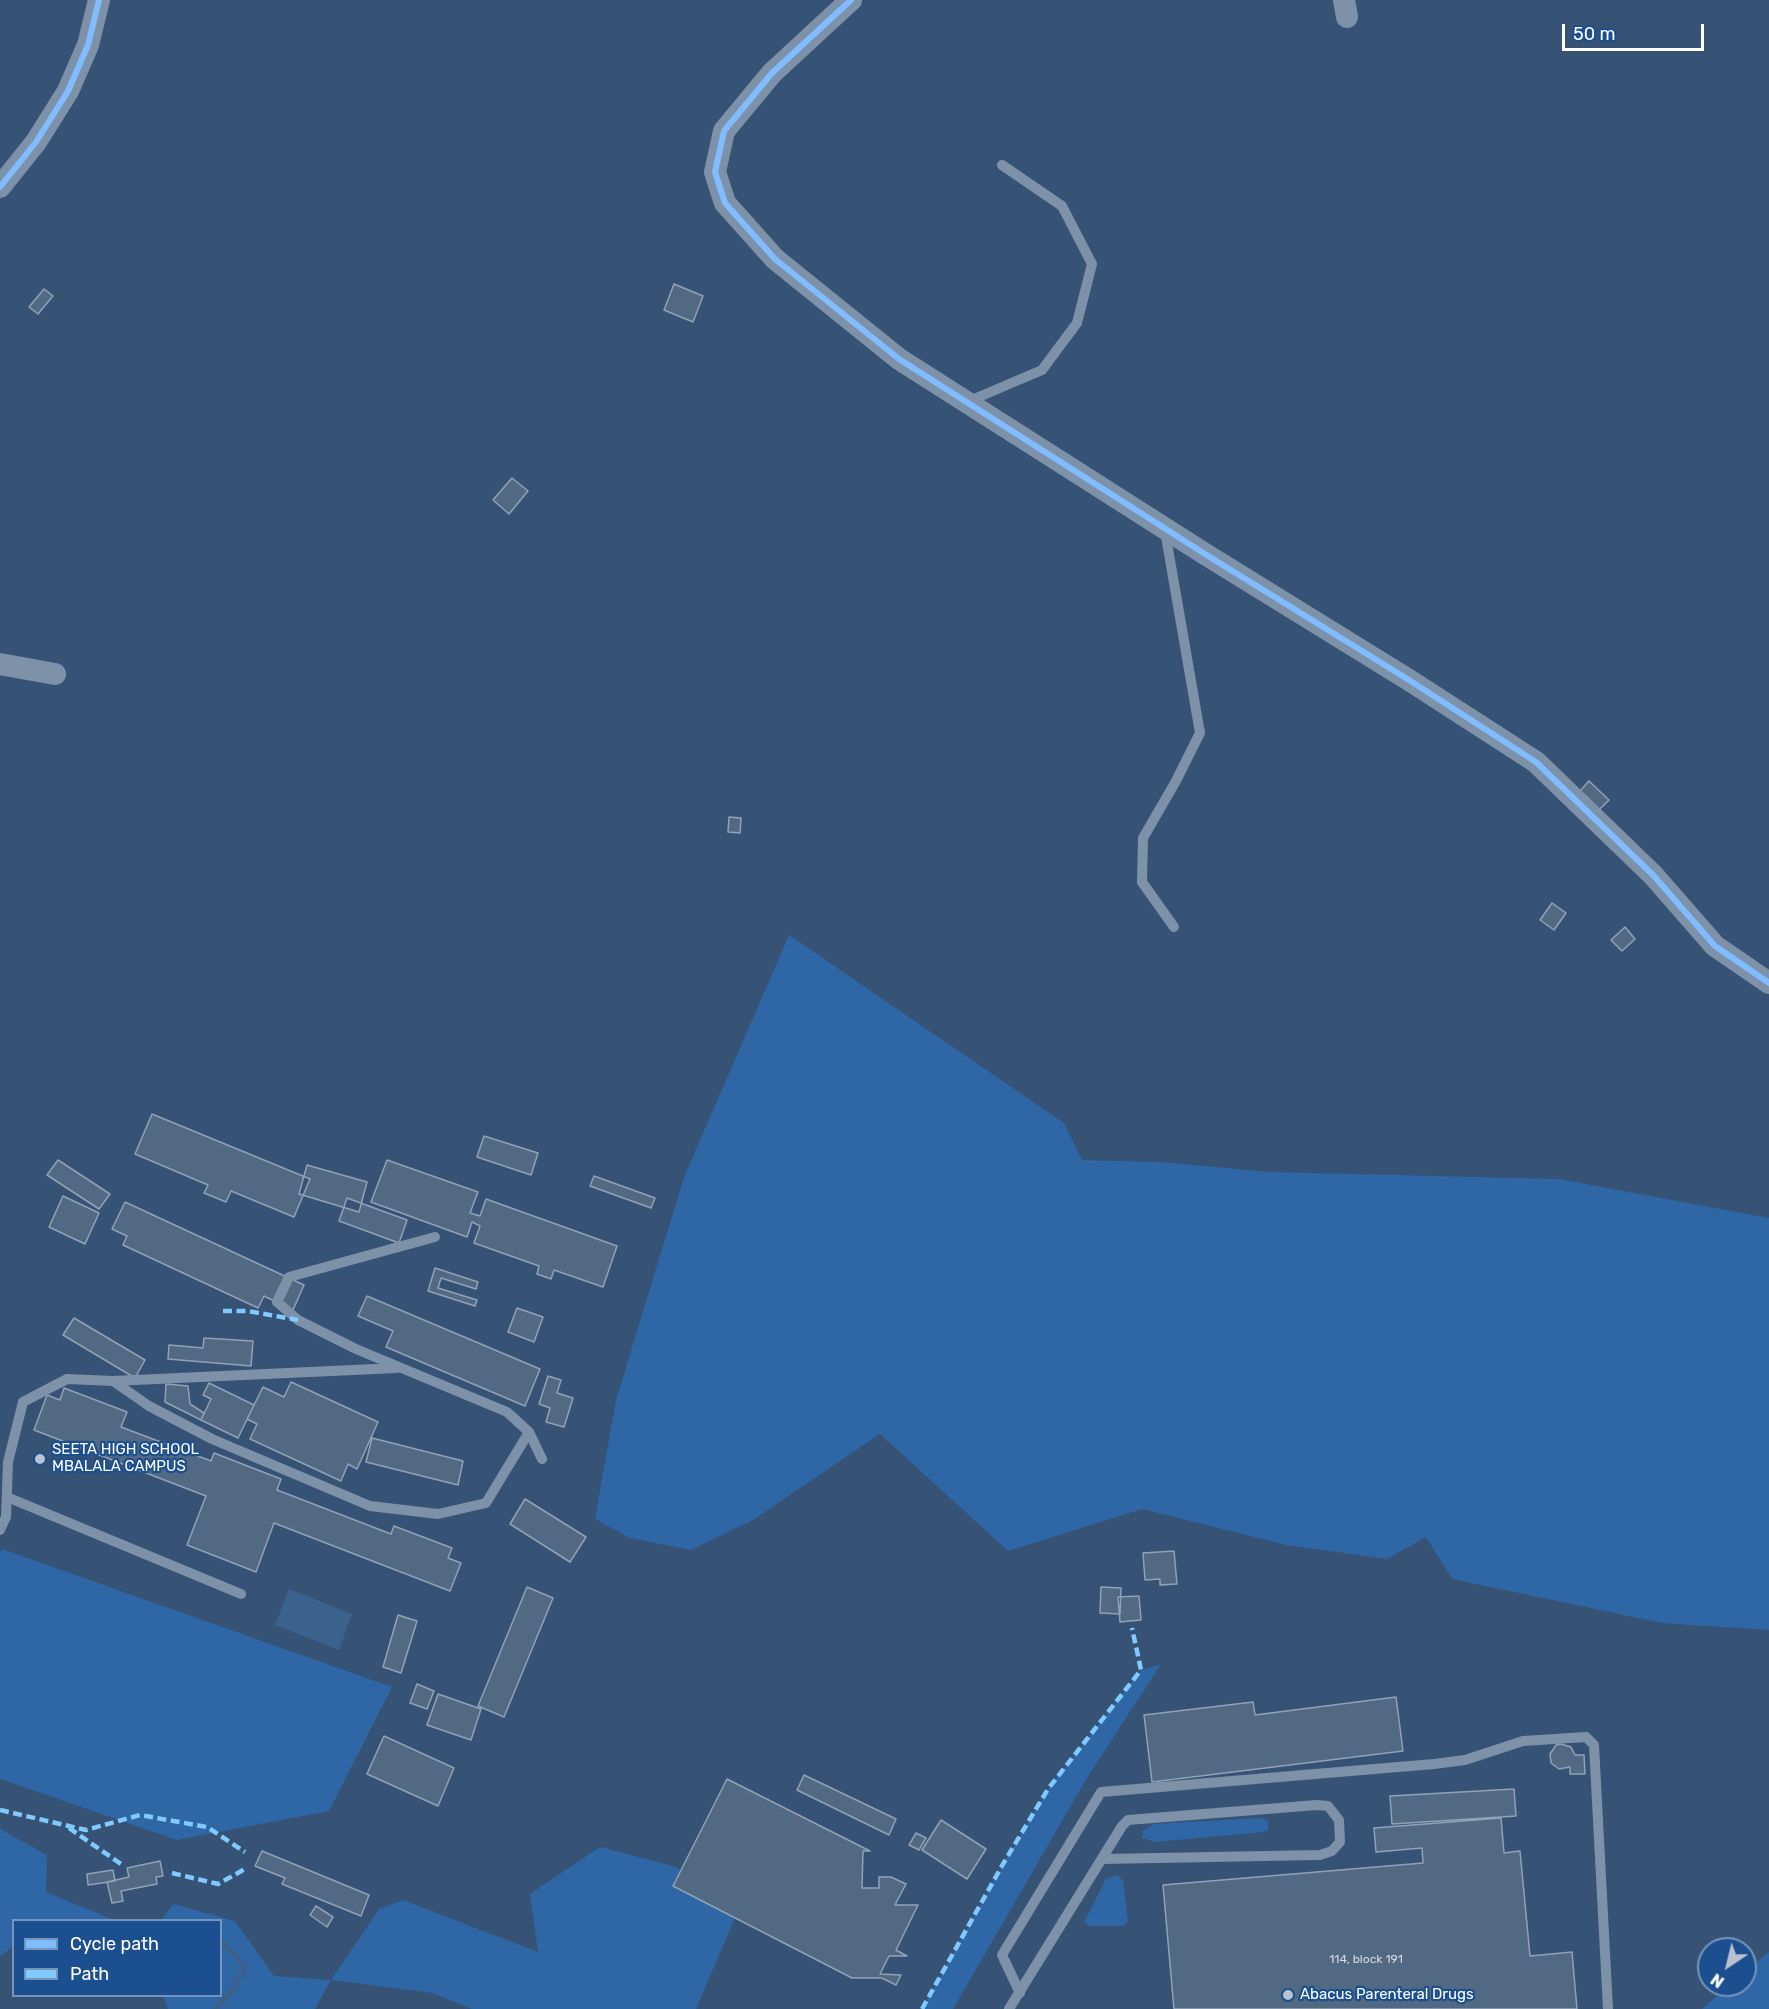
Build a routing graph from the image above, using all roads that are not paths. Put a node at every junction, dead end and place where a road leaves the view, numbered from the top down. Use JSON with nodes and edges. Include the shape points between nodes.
{"nodes":[{"id":1,"x":99,"y":0,"type":"edge"},
{"id":2,"x":851,"y":0,"type":"edge"},
{"id":3,"x":1002,"y":165,"type":"dead end"},
{"id":4,"x":0,"y":187,"type":"edge"},
{"id":5,"x":967,"y":402,"type":"junction"},
{"id":6,"x":1164,"y":528,"type":"junction"},
{"id":7,"x":0,"y":664,"type":"edge"},
{"id":8,"x":55,"y":674,"type":"dead end"},
{"id":9,"x":1174,"y":927,"type":"dead end"},
{"id":10,"x":1769,"y":982,"type":"edge"},
{"id":11,"x":435,"y":1237,"type":"dead end"},
{"id":12,"x":401,"y":1368,"type":"junction"},
{"id":13,"x":113,"y":1381,"type":"junction"},
{"id":14,"x":529,"y":1432,"type":"junction"},
{"id":15,"x":542,"y":1459,"type":"dead end"},
{"id":16,"x":7,"y":1497,"type":"junction"},
{"id":17,"x":0,"y":1530,"type":"edge"},
{"id":18,"x":241,"y":1594,"type":"dead end"},
{"id":19,"x":1102,"y":1858,"type":"junction"},
{"id":20,"x":1020,"y":1992,"type":"junction"},
{"id":21,"x":1009,"y":2009,"type":"edge"},
{"id":22,"x":1608,"y":2009,"type":"edge"}],
"edges":[{"from":1,"to":4,"type":"street","via":[[88,45],[68,91],[36,142]]},
{"from":2,"to":5,"type":"street","via":[[772,73],[724,131],[715,172],[724,203],[775,260],[899,359]]},
{"from":3,"to":5,"type":"lane","via":[[1062,206],[1092,264],[1077,323],[1042,370]]},
{"from":5,"to":6,"type":"street"},
{"from":6,"to":9,"type":"lane","via":[[1200,733],[1143,838],[1142,882]]},
{"from":6,"to":10,"type":"street","via":[[1536,762],[1653,875],[1715,946]]},
{"from":7,"to":8,"type":"street"},
{"from":11,"to":12,"type":"lane","via":[[289,1277],[277,1302],[298,1320]]},
{"from":12,"to":13,"type":"lane"},
{"from":12,"to":14,"type":"lane","via":[[507,1413]]},
{"from":13,"to":14,"type":"lane","via":[[149,1407],[212,1439],[370,1506],[438,1514],[486,1503]]},
{"from":13,"to":16,"type":"lane","via":[[67,1379],[23,1402],[8,1462]]},
{"from":14,"to":15,"type":"lane"},
{"from":16,"to":17,"type":"lane","via":[[6,1517]]},
{"from":16,"to":18,"type":"lane"},
{"from":19,"to":19,"type":"lane","via":[[1128,1820],[1317,1805],[1328,1806],[1339,1820],[1340,1842],[1332,1851],[1320,1855]]},
{"from":19,"to":20,"type":"lane"},
{"from":20,"to":21,"type":"lane"},
{"from":20,"to":22,"type":"lane","via":[[1002,1955],[1101,1792],[1434,1764],[1466,1760],[1523,1741],[1586,1737],[1594,1745]]}]}
